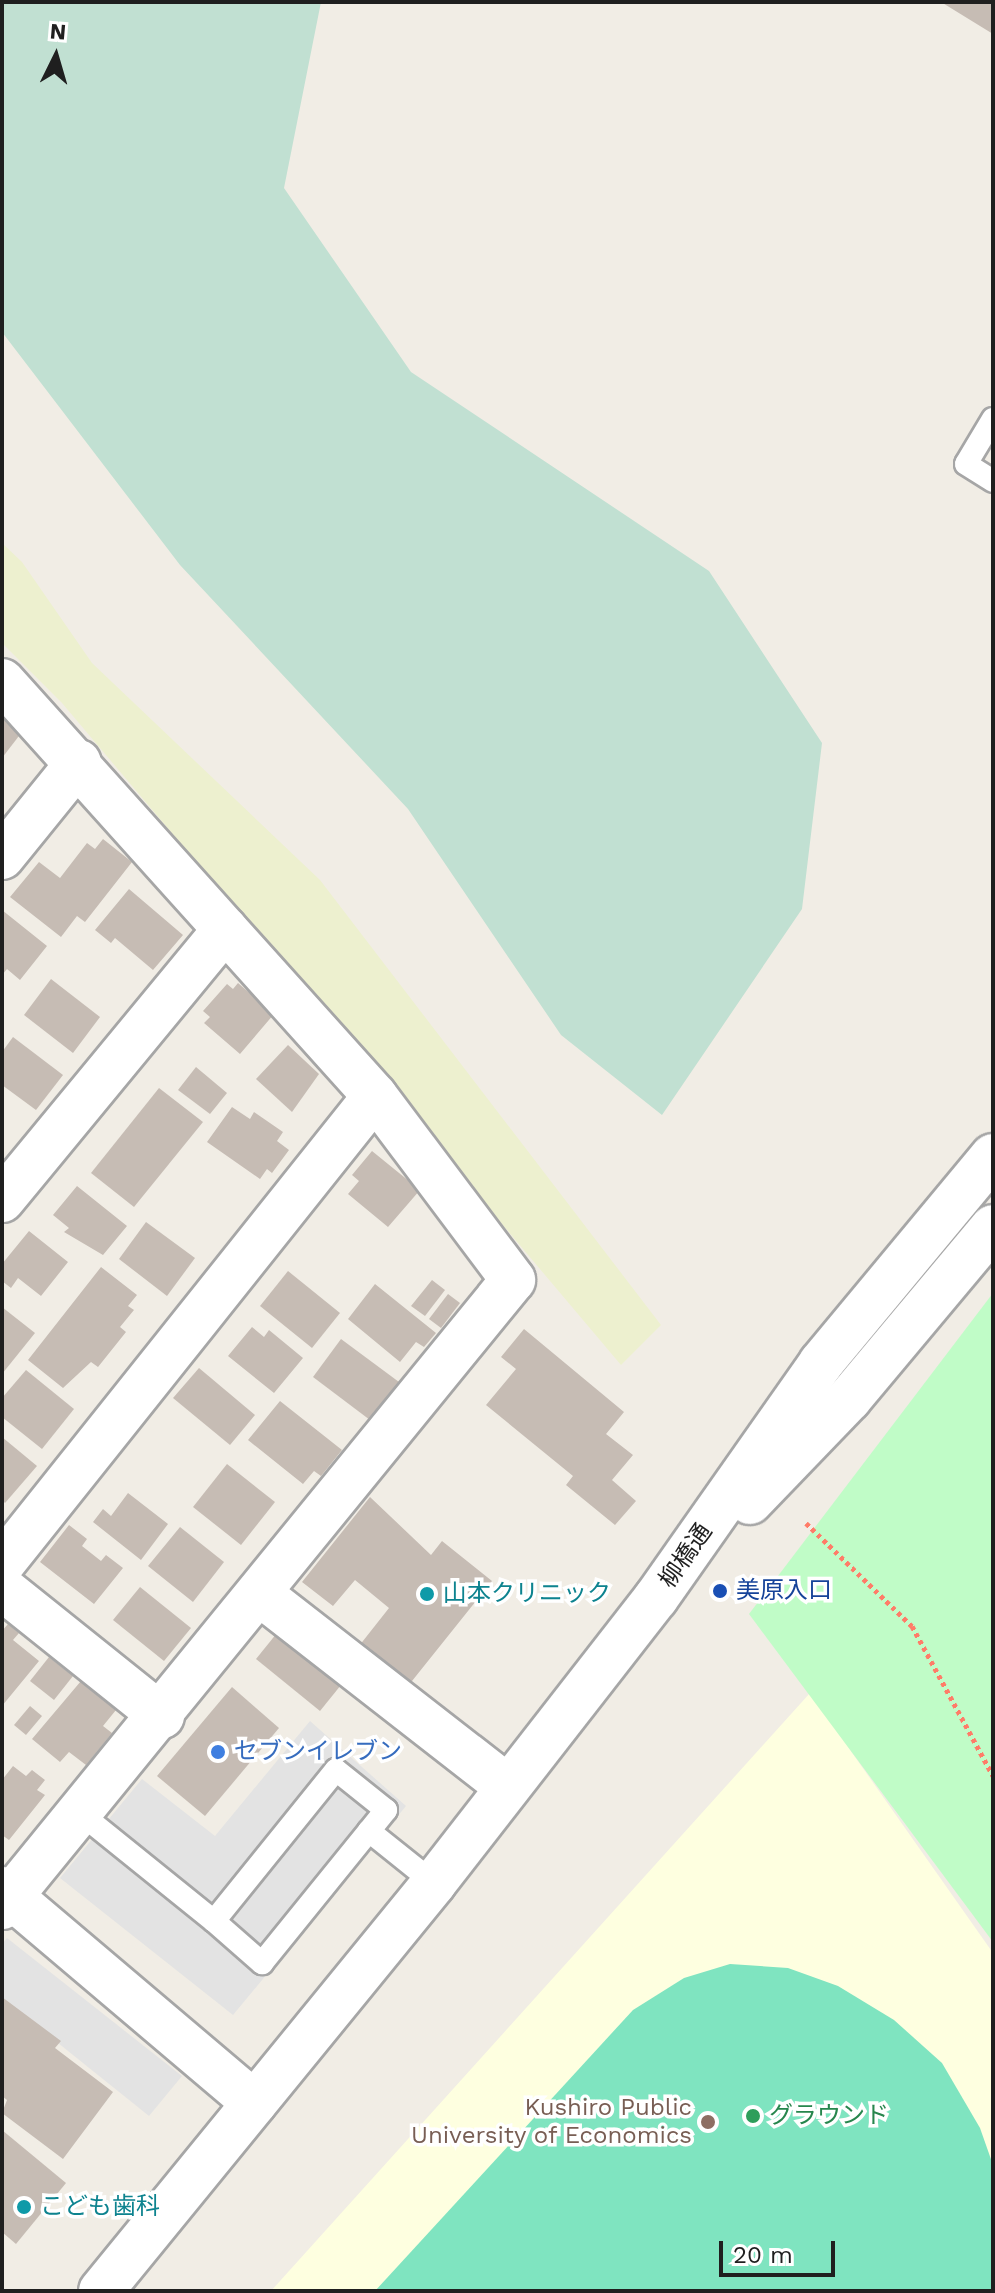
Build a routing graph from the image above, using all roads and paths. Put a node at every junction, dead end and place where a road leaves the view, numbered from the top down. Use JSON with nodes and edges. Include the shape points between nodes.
{"nodes":[{"id":1,"x":993,"y":419,"type":"edge"},
{"id":2,"x":993,"y":481,"type":"edge"},
{"id":3,"x":2,"y":681,"type":"edge"},
{"id":4,"x":79,"y":762,"type":"junction"},
{"id":5,"x":2,"y":857,"type":"edge"},
{"id":6,"x":225,"y":929,"type":"junction"},
{"id":7,"x":375,"y":1096,"type":"junction"},
{"id":8,"x":993,"y":1156,"type":"edge"},
{"id":9,"x":2,"y":1200,"type":"edge"},
{"id":10,"x":993,"y":1227,"type":"edge"},
{"id":11,"x":806,"y":1523,"type":"dead end"},
{"id":12,"x":2,"y":1564,"type":"edge"},
{"id":13,"x":2,"y":1588,"type":"edge"},
{"id":14,"x":260,"y":1594,"type":"junction"},
{"id":15,"x":656,"y":1598,"type":"junction"},
{"id":16,"x":162,"y":1716,"type":"junction"},
{"id":17,"x":993,"y":1776,"type":"edge"},
{"id":18,"x":508,"y":1787,"type":"junction"},
{"id":19,"x":80,"y":1813,"type":"junction"},
{"id":20,"x":369,"y":1831,"type":"junction"},
{"id":21,"x":434,"y":1883,"type":"junction"},
{"id":22,"x":5,"y":1897,"type":"edge"},
{"id":23,"x":214,"y":1921,"type":"junction"},
{"id":24,"x":254,"y":2103,"type":"junction"},
{"id":25,"x":101,"y":2291,"type":"edge"}],
"edges":[{"from":1,"to":2,"type":"lane","via":[[966,464]]},
{"from":3,"to":4,"type":"street"},
{"from":4,"to":5,"type":"street"},
{"from":4,"to":6,"type":"street"},
{"from":6,"to":7,"type":"street"},
{"from":6,"to":9,"type":"street"},
{"from":7,"to":12,"type":"street"},
{"from":7,"to":14,"type":"street","via":[[513,1280]]},
{"from":8,"to":15,"type":"street","name":"柳橋通","via":[[821,1363]]},
{"from":10,"to":15,"type":"street","name":"柳橋通","via":[[849,1399]]},
{"from":11,"to":17,"type":"path","via":[[912,1626]]},
{"from":13,"to":16,"type":"street"},
{"from":14,"to":16,"type":"street"},
{"from":14,"to":18,"type":"street"},
{"from":15,"to":18,"type":"street"},
{"from":16,"to":19,"type":"street"},
{"from":18,"to":21,"type":"street"},
{"from":19,"to":22,"type":"street"},
{"from":19,"to":23,"type":"lane"},
{"from":20,"to":21,"type":"lane"},
{"from":20,"to":23,"type":"lane","via":[[262,1963]]},
{"from":20,"to":23,"type":"lane","via":[[386,1810],[336,1770]]},
{"from":21,"to":24,"type":"street"},
{"from":22,"to":24,"type":"street"},
{"from":24,"to":25,"type":"street"}]}
